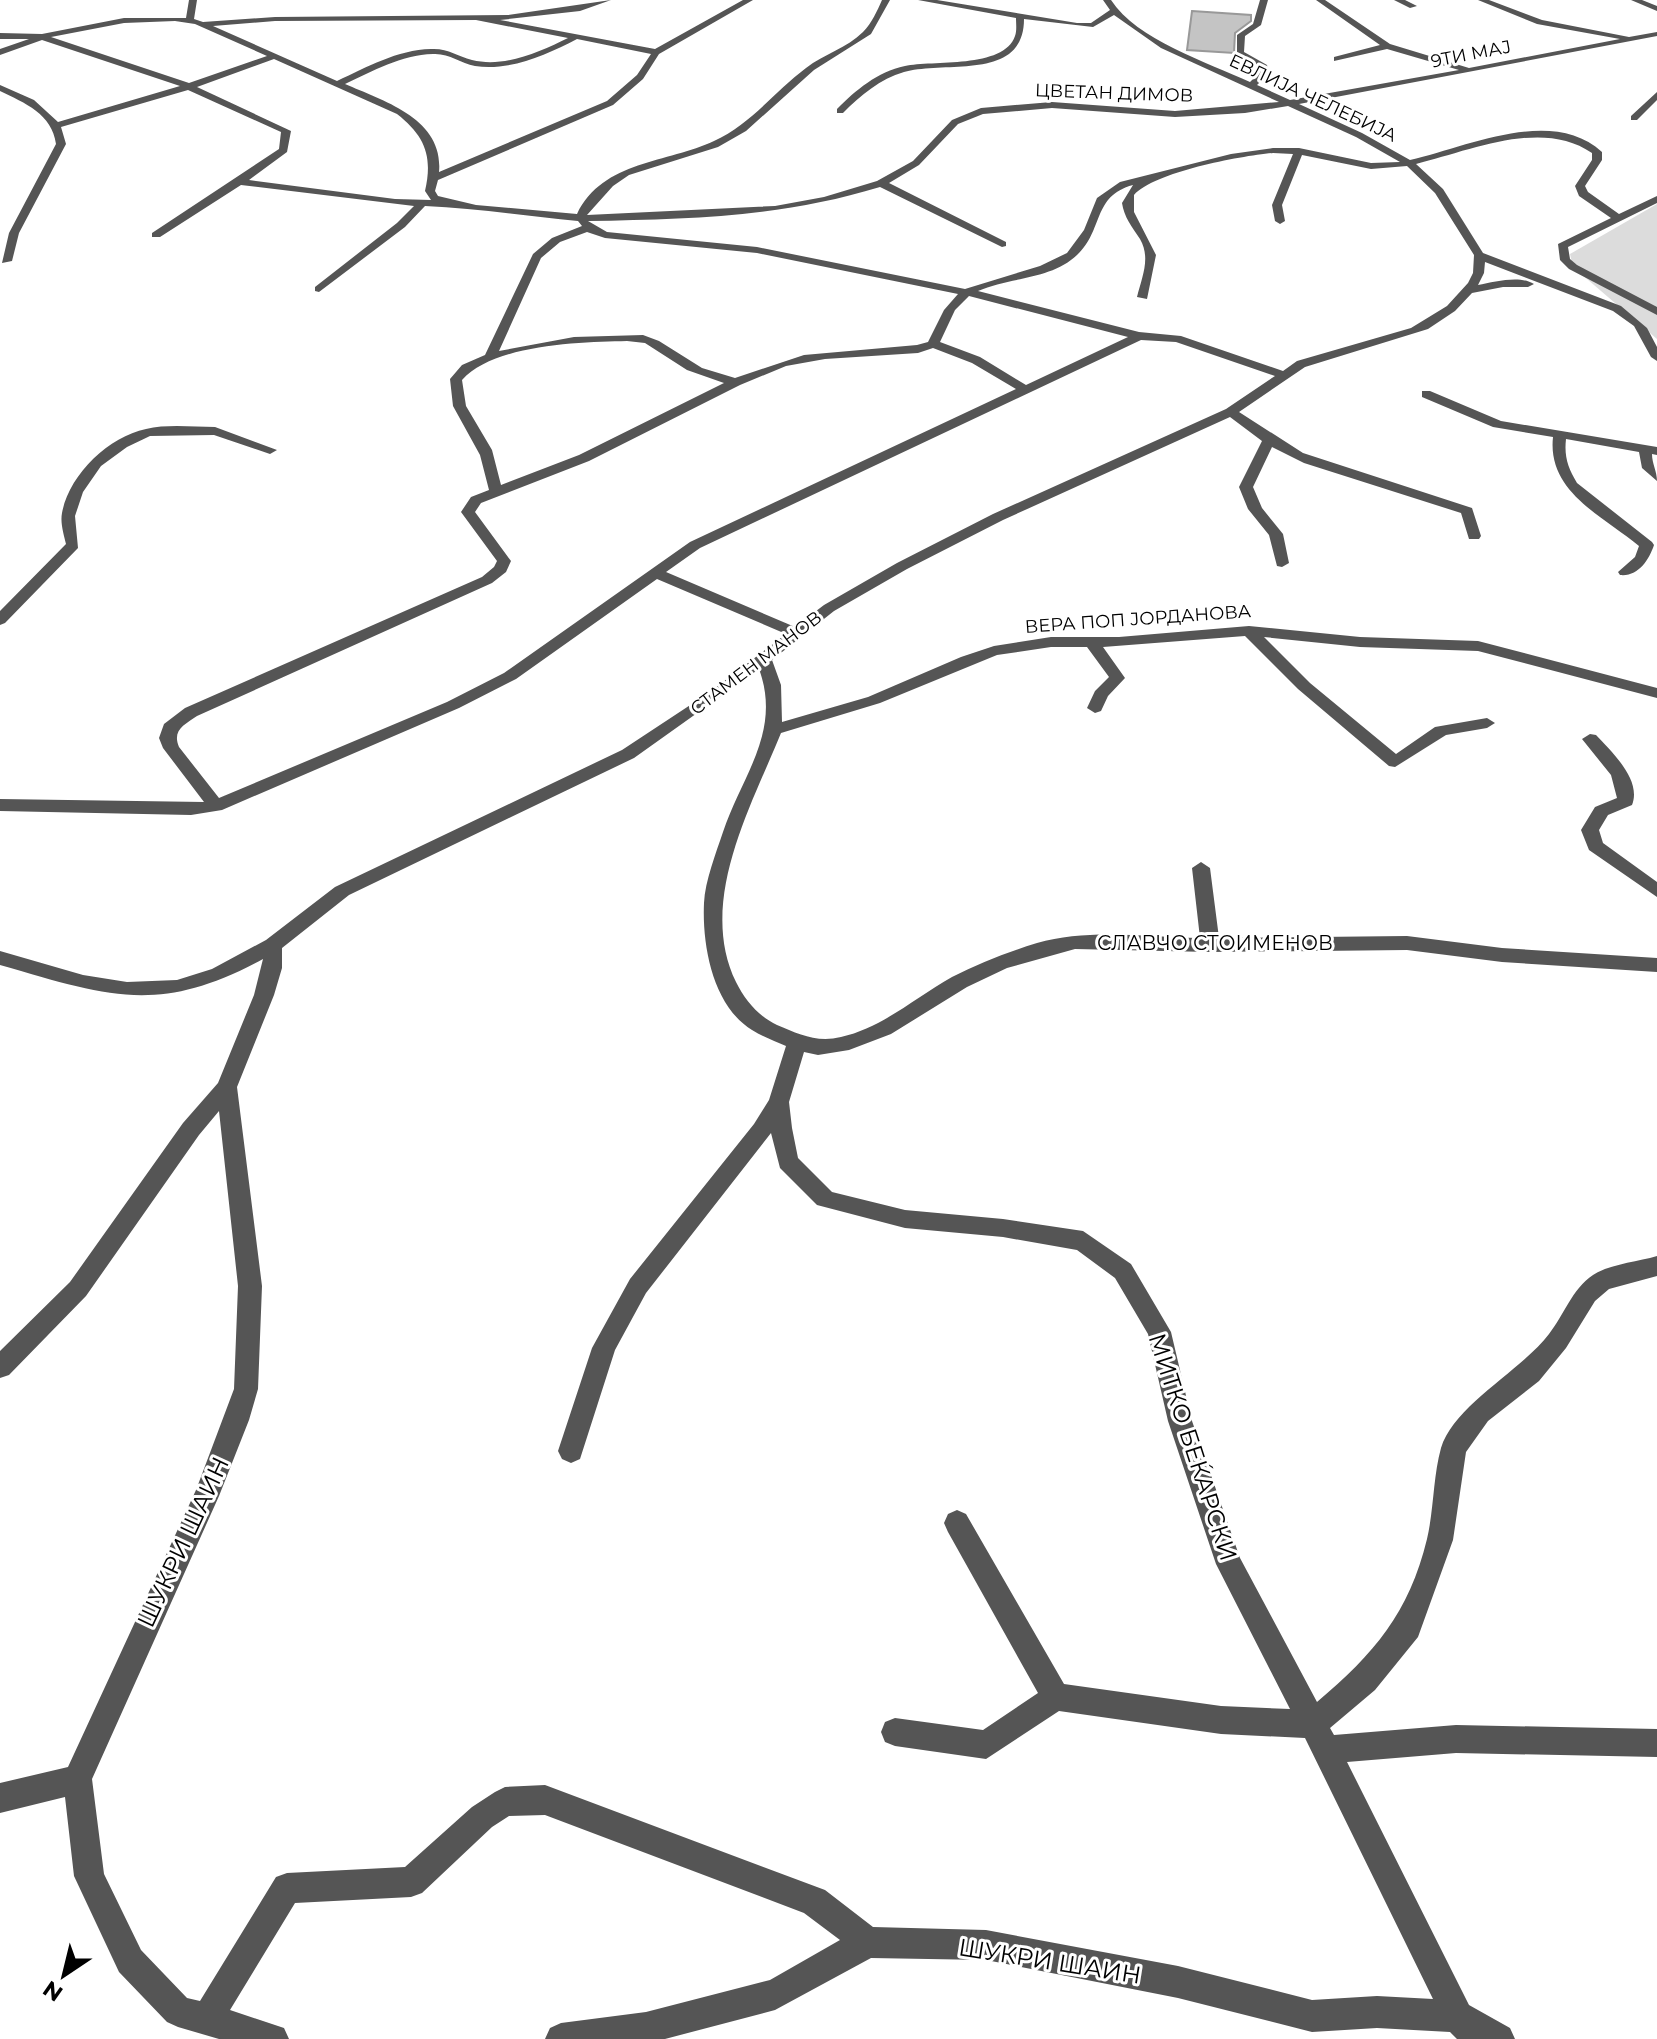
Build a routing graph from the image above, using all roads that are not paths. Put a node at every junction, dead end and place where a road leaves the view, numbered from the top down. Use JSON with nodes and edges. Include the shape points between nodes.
{"nodes":[{"id":1,"x":193,"y":0,"type":"edge"},
{"id":2,"x":607,"y":0,"type":"edge"},
{"id":3,"x":749,"y":0,"type":"edge"},
{"id":4,"x":886,"y":0,"type":"edge"},
{"id":5,"x":922,"y":0,"type":"edge"},
{"id":6,"x":1107,"y":0,"type":"edge"},
{"id":7,"x":1264,"y":0,"type":"edge"},
{"id":8,"x":1320,"y":0,"type":"edge"},
{"id":9,"x":1398,"y":0,"type":"edge"},
{"id":10,"x":1482,"y":0,"type":"edge"},
{"id":11,"x":1635,"y":0,"type":"edge"},
{"id":12,"x":1413,"y":6,"type":"dead end"},
{"id":13,"x":1657,"y":9,"type":"edge"},
{"id":14,"x":1114,"y":11,"type":"junction"},
{"id":15,"x":1020,"y":17,"type":"junction"},
{"id":16,"x":479,"y":18,"type":"junction"},
{"id":17,"x":190,"y":20,"type":"junction"},
{"id":18,"x":204,"y":24,"type":"junction"},
{"id":19,"x":1657,"y":34,"type":"edge"},
{"id":20,"x":0,"y":36,"type":"edge"},
{"id":21,"x":39,"y":36,"type":"junction"},
{"id":22,"x":575,"y":37,"type":"junction"},
{"id":23,"x":1643,"y":38,"type":"junction"},
{"id":24,"x":1387,"y":46,"type":"junction"},
{"id":25,"x":0,"y":52,"type":"edge"},
{"id":26,"x":656,"y":52,"type":"junction"},
{"id":27,"x":276,"y":56,"type":"junction"},
{"id":28,"x":1337,"y":59,"type":"dead end"},
{"id":29,"x":1468,"y":70,"type":"junction"},
{"id":30,"x":340,"y":83,"type":"junction"},
{"id":31,"x":188,"y":86,"type":"junction"},
{"id":32,"x":1250,"y":86,"type":"junction"},
{"id":33,"x":0,"y":88,"type":"edge"},
{"id":34,"x":1657,"y":95,"type":"edge"},
{"id":35,"x":1291,"y":104,"type":"junction"},
{"id":36,"x":840,"y":111,"type":"dead end"},
{"id":37,"x":1634,"y":118,"type":"dead end"},
{"id":38,"x":57,"y":125,"type":"junction"},
{"id":39,"x":1299,"y":151,"type":"junction"},
{"id":40,"x":1409,"y":163,"type":"junction"},
{"id":41,"x":1159,"y":176,"type":"junction"},
{"id":42,"x":434,"y":178,"type":"junction"},
{"id":43,"x":241,"y":182,"type":"junction"},
{"id":44,"x":881,"y":183,"type":"junction"},
{"id":45,"x":1657,"y":199,"type":"edge"},
{"id":46,"x":421,"y":204,"type":"junction"},
{"id":47,"x":448,"y":204,"type":"junction"},
{"id":48,"x":1620,"y":219,"type":"junction"},
{"id":49,"x":1280,"y":221,"type":"dead end"},
{"id":50,"x":584,"y":223,"type":"junction"},
{"id":51,"x":156,"y":235,"type":"dead end"},
{"id":52,"x":1002,"y":244,"type":"dead end"},
{"id":53,"x":1479,"y":255,"type":"junction"},
{"id":54,"x":2,"y":262,"type":"edge"},
{"id":55,"x":1556,"y":286,"type":"junction"},
{"id":56,"x":319,"y":289,"type":"dead end"},
{"id":57,"x":1466,"y":291,"type":"junction"},
{"id":58,"x":967,"y":293,"type":"junction"},
{"id":59,"x":1143,"y":297,"type":"dead end"},
{"id":60,"x":1657,"y":312,"type":"edge"},
{"id":61,"x":1637,"y":322,"type":"junction"},
{"id":62,"x":1657,"y":324,"type":"edge"},
{"id":63,"x":1139,"y":336,"type":"junction"},
{"id":64,"x":933,"y":344,"type":"junction"},
{"id":65,"x":491,"y":356,"type":"junction"},
{"id":66,"x":1657,"y":357,"type":"edge"},
{"id":67,"x":1283,"y":375,"type":"junction"},
{"id":68,"x":736,"y":382,"type":"junction"},
{"id":69,"x":1026,"y":390,"type":"junction"},
{"id":70,"x":1426,"y":394,"type":"dead end"},
{"id":71,"x":1231,"y":412,"type":"junction"},
{"id":72,"x":1560,"y":434,"type":"junction"},
{"id":73,"x":1269,"y":439,"type":"junction"},
{"id":74,"x":270,"y":450,"type":"dead end"},
{"id":75,"x":1651,"y":450,"type":"edge"},
{"id":76,"x":1657,"y":477,"type":"edge"},
{"id":77,"x":496,"y":492,"type":"junction"},
{"id":78,"x":1474,"y":536,"type":"dead end"},
{"id":79,"x":1282,"y":563,"type":"dead end"},
{"id":80,"x":654,"y":572,"type":"junction"},
{"id":81,"x":1625,"y":572,"type":"dead end"},
{"id":82,"x":0,"y":620,"type":"edge"},
{"id":83,"x":1249,"y":631,"type":"junction"},
{"id":84,"x":794,"y":632,"type":"junction"},
{"id":85,"x":1092,"y":642,"type":"junction"},
{"id":86,"x":763,"y":657,"type":"junction"},
{"id":87,"x":1657,"y":693,"type":"edge"},
{"id":88,"x":1095,"y":708,"type":"dead end"},
{"id":89,"x":1487,"y":723,"type":"dead end"},
{"id":90,"x":774,"y":730,"type":"junction"},
{"id":91,"x":1590,"y":739,"type":"dead end"},
{"id":92,"x":0,"y":805,"type":"edge"},
{"id":93,"x":216,"y":806,"type":"junction"},
{"id":94,"x":1201,"y":868,"type":"dead end"},
{"id":95,"x":1657,"y":891,"type":"edge"},
{"id":96,"x":273,"y":945,"type":"junction"},
{"id":97,"x":1210,"y":945,"type":"junction"},
{"id":98,"x":0,"y":958,"type":"edge"},
{"id":99,"x":1657,"y":965,"type":"edge"},
{"id":100,"x":797,"y":1043,"type":"junction"},
{"id":101,"x":227,"y":1087,"type":"junction"},
{"id":102,"x":779,"y":1102,"type":"junction"},
{"id":103,"x":1657,"y":1266,"type":"edge"},
{"id":104,"x":0,"y":1367,"type":"edge"},
{"id":105,"x":571,"y":1451,"type":"dead end"},
{"id":106,"x":957,"y":1523,"type":"dead end"},
{"id":107,"x":1056,"y":1697,"type":"junction"},
{"id":108,"x":895,"y":1732,"type":"dead end"},
{"id":109,"x":1319,"y":1737,"type":"junction"},
{"id":110,"x":1657,"y":1743,"type":"edge"},
{"id":111,"x":77,"y":1779,"type":"junction"},
{"id":112,"x":0,"y":1798,"type":"edge"},
{"id":113,"x":868,"y":1942,"type":"junction"},
{"id":114,"x":207,"y":2019,"type":"junction"},
{"id":115,"x":1468,"y":2028,"type":"edge"},
{"id":116,"x":273,"y":2039,"type":"edge"},
{"id":117,"x":561,"y":2039,"type":"edge"},
{"id":118,"x":1499,"y":2039,"type":"edge"}],
"edges":[{"from":1,"to":17,"type":"street"},
{"from":2,"to":16,"type":"street","via":[[565,12]]},
{"from":3,"to":26,"type":"street"},
{"from":4,"to":50,"type":"street","via":[[871,29],[811,68],[734,136],[627,171],[583,208]]},
{"from":5,"to":15,"type":"street"},
{"from":6,"to":14,"type":"street","name":"ЕВЛИЈА ЧЕЛЕБИЈА"},
{"from":7,"to":32,"type":"street","via":[[1257,25],[1241,35],[1240,53],[1263,65],[1265,73]]},
{"from":8,"to":24,"type":"street"},
{"from":9,"to":12,"type":"street"},
{"from":10,"to":23,"type":"street","via":[[1540,22]]},
{"from":11,"to":13,"type":"street"},
{"from":14,"to":15,"type":"street","via":[[1093,25]]},
{"from":14,"to":32,"type":"street","name":"ЕВЛИЈА ЧЕЛЕБИЈА","via":[[1164,46]]},
{"from":15,"to":36,"type":"street","via":[[1021,38],[1012,50],[975,62],[920,66],[887,75],[859,90]]},
{"from":16,"to":18,"type":"street"},
{"from":16,"to":22,"type":"street"},
{"from":17,"to":18,"type":"street"},
{"from":17,"to":21,"type":"street","via":[[103,24]]},
{"from":18,"to":27,"type":"street"},
{"from":19,"to":23,"type":"street","name":"9ТИ МАЈ"},
{"from":20,"to":21,"type":"street"},
{"from":21,"to":25,"type":"street"},
{"from":21,"to":31,"type":"street"},
{"from":22,"to":26,"type":"street"},
{"from":22,"to":30,"type":"street","via":[[525,59],[497,63],[467,62],[448,51],[416,53]]},
{"from":23,"to":29,"type":"street","name":"9ТИ МАЈ"},
{"from":24,"to":28,"type":"street"},
{"from":24,"to":29,"type":"street"},
{"from":26,"to":42,"type":"street","via":[[640,77],[610,103]]},
{"from":27,"to":30,"type":"street"},
{"from":27,"to":31,"type":"street"},
{"from":29,"to":35,"type":"street","name":"9ТИ МАЈ"},
{"from":30,"to":42,"type":"street","via":[[400,112],[422,131],[432,146]]},
{"from":31,"to":38,"type":"street"},
{"from":31,"to":43,"type":"street","via":[[286,131],[284,150]]},
{"from":32,"to":35,"type":"street","name":"ЕВЛИЈА ЧЕЛЕБИЈА"},
{"from":33,"to":38,"type":"street","via":[[29,102]]},
{"from":34,"to":37,"type":"street"},
{"from":35,"to":40,"type":"street","name":"ЕВЛИЈА ЧЕЛЕБИЈА"},
{"from":35,"to":44,"type":"street","name":"ЦВЕТАН ДИМОВ","via":[[1175,114],[1052,105],[999,108],[955,122],[916,163]]},
{"from":38,"to":54,"type":"street","via":[[61,144]]},
{"from":39,"to":40,"type":"street","via":[[1389,167]]},
{"from":39,"to":41,"type":"street","via":[[1255,151]]},
{"from":39,"to":49,"type":"street","via":[[1277,205]]},
{"from":40,"to":48,"type":"street","via":[[1541,133],[1583,140],[1597,152],[1597,160],[1583,178],[1583,194]]},
{"from":40,"to":53,"type":"street","name":"ЕВЛИЈА ЧЕЛЕБИЈА","via":[[1439,191]]},
{"from":41,"to":58,"type":"street","via":[[1105,191],[1086,236],[1070,256]]},
{"from":41,"to":59,"type":"street","via":[[1137,186],[1128,197],[1127,209],[1151,252]]},
{"from":42,"to":47,"type":"street","via":[[430,191]]},
{"from":43,"to":46,"type":"street"},
{"from":43,"to":51,"type":"street"},
{"from":44,"to":50,"type":"street","name":"ЦВЕТАН ДИМОВ","via":[[775,209]]},
{"from":44,"to":52,"type":"street"},
{"from":45,"to":48,"type":"street"},
{"from":46,"to":47,"type":"street"},
{"from":46,"to":56,"type":"street"},
{"from":47,"to":50,"type":"street"},
{"from":48,"to":60,"type":"street","via":[[1562,246],[1565,260]]},
{"from":50,"to":58,"type":"street","via":[[605,235],[799,257]]},
{"from":50,"to":65,"type":"street","via":[[544,248],[532,263]]},
{"from":53,"to":55,"type":"street"},
{"from":53,"to":57,"type":"street","name":"СТАМЕН МАНОВ","via":[[1478,274]]},
{"from":55,"to":57,"type":"street","via":[[1521,283]]},
{"from":55,"to":61,"type":"street","via":[[1602,301]]},
{"from":57,"to":67,"type":"street","name":"СТАМЕН МАНОВ","via":[[1433,323],[1335,352]]},
{"from":58,"to":63,"type":"street"},
{"from":58,"to":64,"type":"street","via":[[953,305]]},
{"from":61,"to":62,"type":"street"},
{"from":61,"to":66,"type":"street"},
{"from":63,"to":67,"type":"street","via":[[1177,339]]},
{"from":63,"to":69,"type":"street"},
{"from":64,"to":68,"type":"street","via":[[810,355]]},
{"from":64,"to":69,"type":"street","via":[[976,360]]},
{"from":65,"to":68,"type":"street","via":[[573,340],[632,337],[658,345],[696,370]]},
{"from":65,"to":77,"type":"street","via":[[455,381],[464,421],[486,452]]},
{"from":67,"to":71,"type":"street","name":"СТАМЕН МАНОВ"},
{"from":68,"to":77,"type":"street","via":[[584,458]]},
{"from":69,"to":80,"type":"street","via":[[737,523]]},
{"from":70,"to":72,"type":"street","via":[[1498,424]]},
{"from":71,"to":73,"type":"street"},
{"from":71,"to":84,"type":"street","name":"СТАМЕН МАНОВ","via":[[950,541]]},
{"from":72,"to":75,"type":"street"},
{"from":72,"to":81,"type":"street","via":[[1556,449],[1571,486],[1647,545],[1642,559]]},
{"from":73,"to":78,"type":"street","via":[[1307,459],[1467,511]]},
{"from":73,"to":79,"type":"street","via":[[1246,487],[1255,509],[1276,534]]},
{"from":74,"to":82,"type":"street","via":[[215,431],[148,432],[122,444],[96,463],[76,492],[68,516],[73,545]]},
{"from":75,"to":76,"type":"street","via":[[1647,466]]},
{"from":77,"to":93,"type":"street","via":[[476,500],[468,512],[504,561],[487,580],[191,712],[170,728],[171,748]]},
{"from":80,"to":84,"type":"street"},
{"from":80,"to":93,"type":"street","via":[[510,676]]},
{"from":83,"to":85,"type":"street","name":"ВЕРА ПОП ЈОРДАНОВА"},
{"from":83,"to":87,"type":"street","name":"ВЕРА ПОП ЈОРДАНОВА","via":[[1478,646]]},
{"from":83,"to":89,"type":"street","via":[[1304,686],[1395,762],[1441,731]]},
{"from":84,"to":86,"type":"street","name":"СТАМЕН МАНОВ"},
{"from":85,"to":88,"type":"street","via":[[1117,678]]},
{"from":85,"to":90,"type":"street","name":"ВЕРА ПОП ЈОРДАНОВА","via":[[994,651],[874,700]]},
{"from":86,"to":90,"type":"street","via":[[773,685]]},
{"from":86,"to":96,"type":"street","name":"СТАМЕН МАНОВ","via":[[628,754],[342,891]]},
{"from":90,"to":100,"type":"street","via":[[732,831],[713,901],[717,962],[735,999],[757,1024]]},
{"from":91,"to":95,"type":"street","via":[[1626,788],[1626,801],[1601,811],[1590,830],[1595,846]]},
{"from":92,"to":93,"type":"street"},
{"from":94,"to":97,"type":"street"},
{"from":96,"to":98,"type":"street","name":"СТАМЕН МАНОВ","via":[[219,974],[177,987],[127,989],[83,982]]},
{"from":96,"to":101,"type":"street","name":"ШУКРИ ШАИН","via":[[264,995]]},
{"from":97,"to":99,"type":"street","name":"СЛАВЧО СТОИМЕНОВ","via":[[1407,943]]},
{"from":97,"to":100,"type":"street","name":"СЛАВЧО СТОИМЕНОВ","via":[[1089,942],[1041,949],[960,982],[842,1045]]},
{"from":100,"to":102,"type":"street","name":"МИТКО БЕЌАРСКИ"},
{"from":101,"to":104,"type":"street","via":[[191,1129],[78,1289]]},
{"from":101,"to":111,"type":"street","name":"ШУКРИ ШАИН","via":[[250,1286],[246,1389],[206,1496]]},
{"from":102,"to":105,"type":"street","via":[[638,1286],[604,1348]]},
{"from":102,"to":109,"type":"street","name":"МИТКО БЕЌАРСКИ","via":[[788,1162],[825,1199],[905,1219],[1083,1241],[1123,1271],[1159,1332],[1180,1421],[1229,1564]]},
{"from":103,"to":109,"type":"street","via":[[1602,1281],[1530,1373],[1479,1413],[1454,1448],[1440,1540],[1408,1627]]},
{"from":106,"to":107,"type":"street"},
{"from":107,"to":108,"type":"street","via":[[986,1745]]},
{"from":107,"to":109,"type":"street"},
{"from":109,"to":110,"type":"street"},
{"from":109,"to":115,"type":"street","name":"МИТКО БЕЌАРСКИ"},
{"from":111,"to":112,"type":"street"},
{"from":111,"to":114,"type":"street","name":"ШУКРИ ШАИН","via":[[89,1876],[130,1961],[178,2011]]},
{"from":113,"to":114,"type":"street","via":[[814,1901],[545,1800],[505,1802],[411,1882],[287,1888]]},
{"from":113,"to":115,"type":"street","name":"ШУКРИ ШАИН","via":[[986,1945],[1178,1982],[1312,2016],[1377,2012]]},
{"from":113,"to":117,"type":"street","via":[[775,1994],[646,2028]]},
{"from":114,"to":116,"type":"street","name":"ШУКРИ ШАИН"},
{"from":115,"to":118,"type":"street","name":"ШУКРИ ШАИН"}]}
